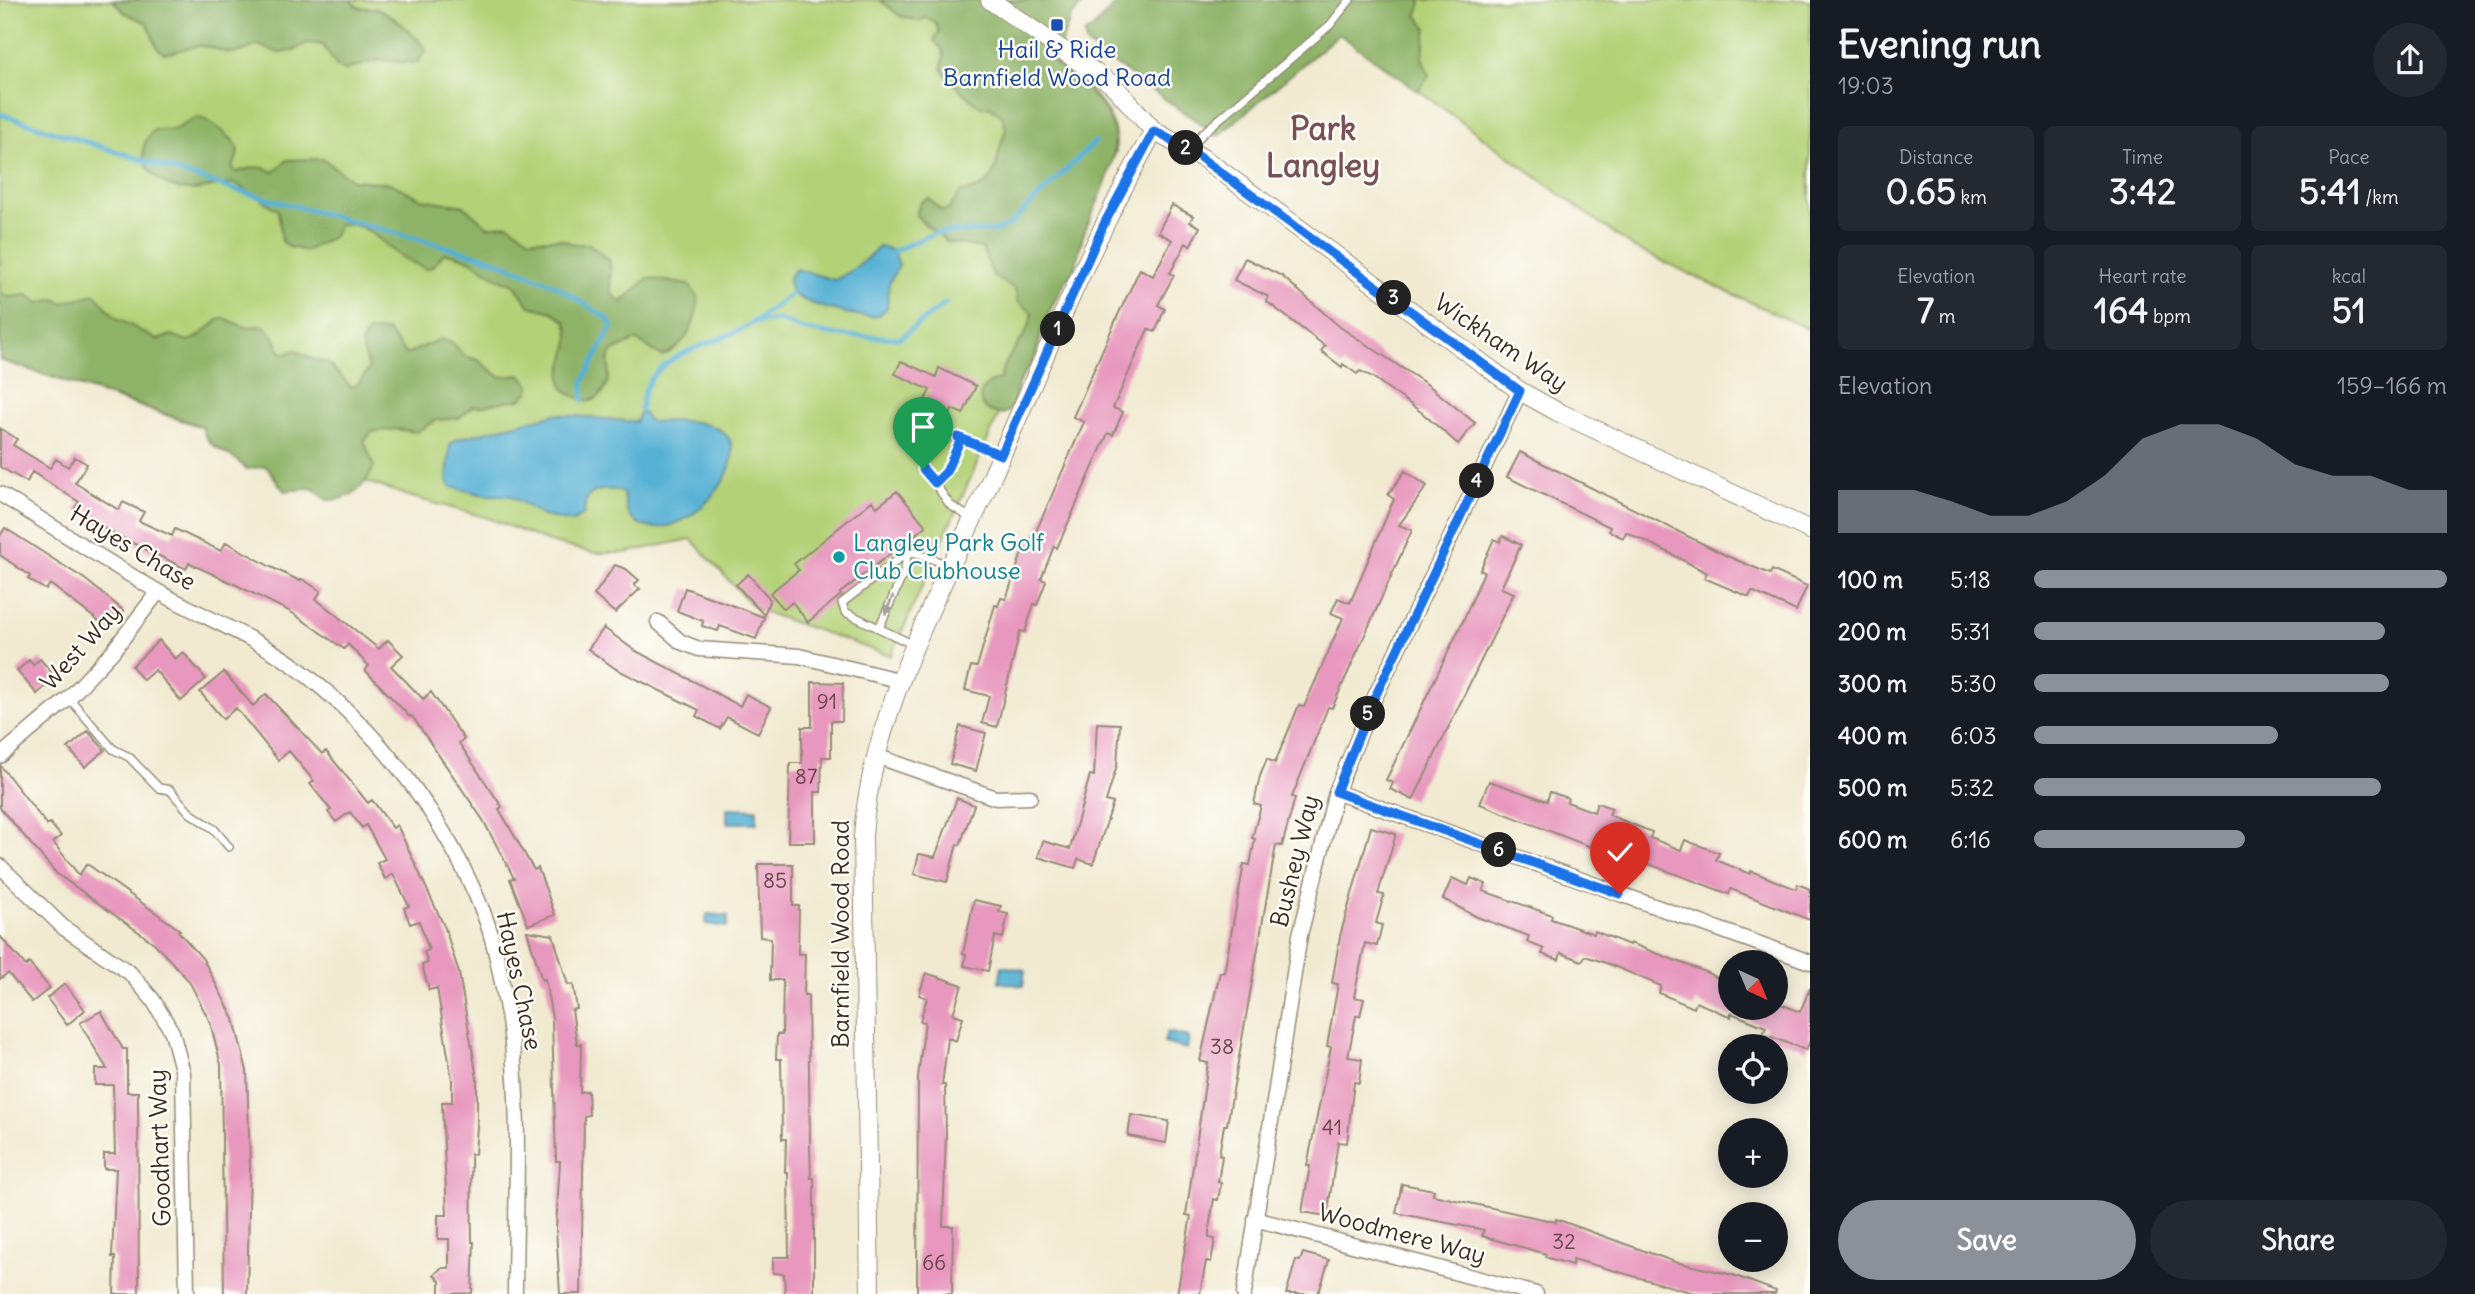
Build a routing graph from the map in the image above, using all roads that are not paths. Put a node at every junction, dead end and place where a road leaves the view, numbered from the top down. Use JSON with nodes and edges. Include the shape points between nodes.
{"nodes":[{"id":1,"x":989,"y":0,"type":"edge"},
{"id":2,"x":1350,"y":0,"type":"edge"},
{"id":3,"x":1154,"y":131,"type":"junction"},
{"id":4,"x":1190,"y":150,"type":"junction"},
{"id":5,"x":1520,"y":391,"type":"junction"},
{"id":6,"x":958,"y":437,"type":"junction"},
{"id":7,"x":1001,"y":455,"type":"junction"},
{"id":8,"x":935,"y":483,"type":"junction"},
{"id":9,"x":0,"y":494,"type":"edge"},
{"id":10,"x":972,"y":519,"type":"junction"},
{"id":11,"x":1810,"y":530,"type":"edge"},
{"id":12,"x":907,"y":554,"type":"junction"},
{"id":13,"x":951,"y":566,"type":"junction"},
{"id":14,"x":158,"y":592,"type":"junction"},
{"id":15,"x":658,"y":622,"type":"dead end"},
{"id":16,"x":879,"y":628,"type":"junction"},
{"id":17,"x":916,"y":646,"type":"junction"},
{"id":18,"x":902,"y":681,"type":"junction"},
{"id":19,"x":69,"y":698,"type":"junction"},
{"id":20,"x":0,"y":756,"type":"edge"},
{"id":21,"x":876,"y":756,"type":"junction"},
{"id":22,"x":1336,"y":792,"type":"junction"},
{"id":23,"x":1030,"y":797,"type":"dead end"},
{"id":24,"x":229,"y":847,"type":"dead end"},
{"id":25,"x":0,"y":866,"type":"edge"},
{"id":26,"x":1810,"y":962,"type":"edge"},
{"id":27,"x":1255,"y":1219,"type":"junction"},
{"id":28,"x":187,"y":1294,"type":"edge"},
{"id":29,"x":515,"y":1294,"type":"edge"},
{"id":30,"x":870,"y":1294,"type":"edge"},
{"id":31,"x":1244,"y":1294,"type":"edge"},
{"id":32,"x":1536,"y":1294,"type":"edge"}],
"edges":[{"from":1,"to":3,"type":"street","via":[[1113,85]]},
{"from":2,"to":4,"type":"lane","via":[[1330,25],[1203,133]]},
{"from":3,"to":4,"type":"street","name":"Wickham Way"},
{"from":3,"to":7,"type":"street","name":"Barnfield Wood Road","via":[[1104,224]]},
{"from":4,"to":5,"type":"street","name":"Wickham Way"},
{"from":5,"to":11,"type":"street","name":"Wickham Way"},
{"from":5,"to":22,"type":"street","name":"Bushey Way","via":[[1374,699]]},
{"from":6,"to":7,"type":"lane"},
{"from":6,"to":8,"type":"lane","via":[[946,472]]},
{"from":6,"to":8,"type":"lane","via":[[926,424],[911,445],[911,453]]},
{"from":7,"to":10,"type":"street","name":"Barnfield Wood Road"},
{"from":8,"to":10,"type":"lane","via":[[954,509]]},
{"from":9,"to":14,"type":"street","name":"Hayes Chase"},
{"from":10,"to":13,"type":"street","name":"Barnfield Wood Road"},
{"from":12,"to":13,"type":"lane","via":[[926,555]]},
{"from":12,"to":16,"type":"lane","one_way":true,"via":[[905,570]]},
{"from":12,"to":16,"type":"lane","via":[[842,603],[845,612]]},
{"from":13,"to":17,"type":"street","name":"Barnfield Wood Road"},
{"from":14,"to":19,"type":"street","name":"West Way"},
{"from":14,"to":29,"type":"street","name":"Hayes Chase","via":[[295,667],[341,705],[385,751],[433,815],[466,875],[484,915],[514,1069]]},
{"from":15,"to":18,"type":"street","via":[[681,642],[699,649],[790,654]]},
{"from":16,"to":17,"type":"lane"},
{"from":17,"to":18,"type":"street","name":"Barnfield Wood Road"},
{"from":18,"to":21,"type":"street","name":"Barnfield Wood Road"},
{"from":19,"to":20,"type":"street","name":"West Way"},
{"from":19,"to":24,"type":"lane","via":[[113,748],[129,757],[159,788],[170,790]]},
{"from":21,"to":23,"type":"street","via":[[996,798]]},
{"from":21,"to":30,"type":"street","name":"Barnfield Wood Road","via":[[863,836]]},
{"from":22,"to":26,"type":"street"},
{"from":22,"to":27,"type":"street","name":"Bushey Way","via":[[1300,935]]},
{"from":25,"to":28,"type":"street","name":"Goodhart Way","via":[[64,928],[130,973],[172,1032],[183,1073]]},
{"from":27,"to":31,"type":"street","name":"Bushey Way"},
{"from":27,"to":32,"type":"street","name":"Woodmere Way"}]}
